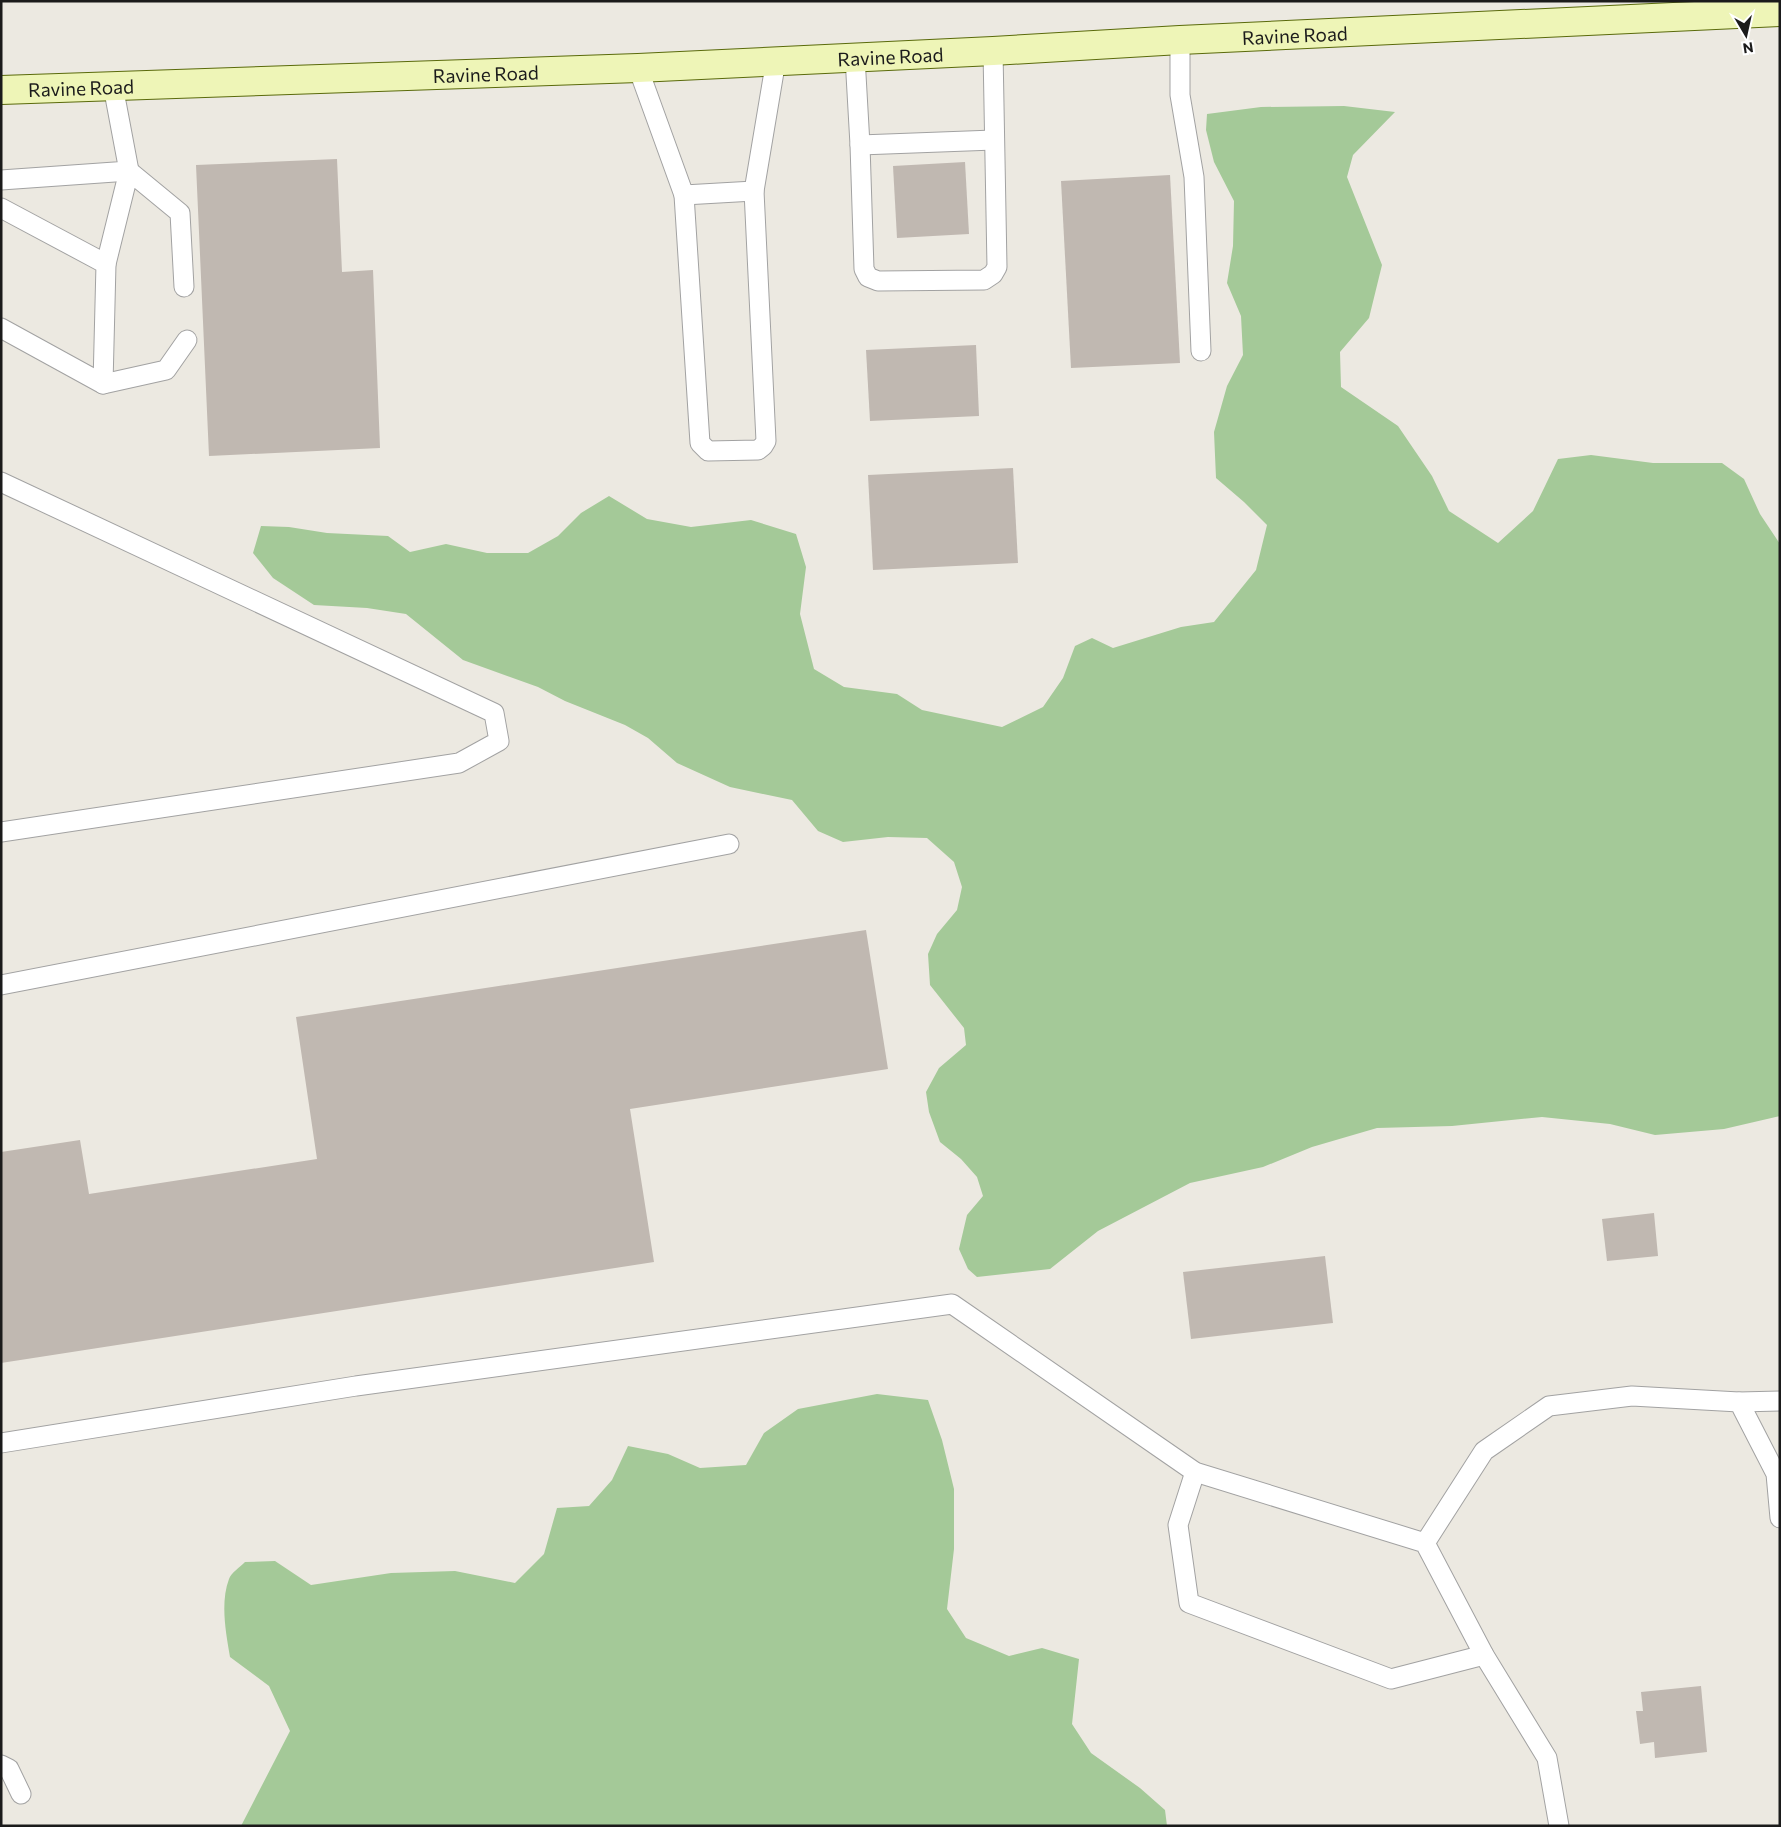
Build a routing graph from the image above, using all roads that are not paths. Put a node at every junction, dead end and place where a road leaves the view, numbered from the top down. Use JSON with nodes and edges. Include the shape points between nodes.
{"nodes":[{"id":1,"x":1780,"y":12,"type":"edge"},
{"id":2,"x":1180,"y":40,"type":"junction"},
{"id":3,"x":993,"y":51,"type":"junction"},
{"id":4,"x":855,"y":57,"type":"junction"},
{"id":5,"x":776,"y":60,"type":"junction"},
{"id":6,"x":638,"y":68,"type":"junction"},
{"id":7,"x":113,"y":86,"type":"junction"},
{"id":8,"x":1,"y":90,"type":"edge"},
{"id":9,"x":994,"y":140,"type":"junction"},
{"id":10,"x":860,"y":145,"type":"junction"},
{"id":11,"x":129,"y":171,"type":"junction"},
{"id":12,"x":1,"y":180,"type":"edge"},
{"id":13,"x":754,"y":191,"type":"junction"},
{"id":14,"x":684,"y":195,"type":"junction"},
{"id":15,"x":1,"y":208,"type":"edge"},
{"id":16,"x":106,"y":264,"type":"junction"},
{"id":17,"x":184,"y":287,"type":"dead end"},
{"id":18,"x":1,"y":328,"type":"edge"},
{"id":19,"x":187,"y":340,"type":"dead end"},
{"id":20,"x":1201,"y":351,"type":"dead end"},
{"id":21,"x":103,"y":384,"type":"junction"},
{"id":22,"x":1,"y":482,"type":"edge"},
{"id":23,"x":1,"y":832,"type":"edge"},
{"id":24,"x":730,"y":844,"type":"dead end"},
{"id":25,"x":1,"y":985,"type":"edge"},
{"id":26,"x":1780,"y":1401,"type":"edge"},
{"id":27,"x":1739,"y":1402,"type":"junction"},
{"id":28,"x":1,"y":1442,"type":"edge"},
{"id":29,"x":1195,"y":1472,"type":"junction"},
{"id":30,"x":1780,"y":1518,"type":"edge"},
{"id":31,"x":1425,"y":1543,"type":"junction"},
{"id":32,"x":1484,"y":1655,"type":"junction"},
{"id":33,"x":1,"y":1765,"type":"edge"},
{"id":34,"x":22,"y":1794,"type":"dead end"},
{"id":35,"x":1558,"y":1826,"type":"edge"}],
"edges":[{"from":1,"to":2,"type":"street","name":"Ravine Road"},
{"from":2,"to":3,"type":"street","name":"Ravine Road"},
{"from":2,"to":20,"type":"lane","via":[[1180,95],[1194,176]]},
{"from":3,"to":4,"type":"street","name":"Ravine Road"},
{"from":3,"to":9,"type":"lane"},
{"from":4,"to":5,"type":"street","name":"Ravine Road"},
{"from":4,"to":10,"type":"lane"},
{"from":5,"to":6,"type":"street","name":"Ravine Road"},
{"from":5,"to":13,"type":"lane"},
{"from":6,"to":7,"type":"street","name":"Ravine Road"},
{"from":6,"to":14,"type":"lane"},
{"from":7,"to":8,"type":"street","name":"Ravine Road"},
{"from":7,"to":11,"type":"lane"},
{"from":9,"to":10,"type":"lane"},
{"from":9,"to":10,"type":"lane","via":[[997,267],[994,274],[984,280],[878,281],[868,277],[864,269]]},
{"from":11,"to":12,"type":"lane"},
{"from":11,"to":16,"type":"lane"},
{"from":11,"to":17,"type":"lane","via":[[180,213]]},
{"from":13,"to":14,"type":"lane"},
{"from":13,"to":14,"type":"lane","via":[[766,440],[758,450],[708,451],[700,443]]},
{"from":15,"to":16,"type":"lane"},
{"from":16,"to":21,"type":"lane"},
{"from":18,"to":21,"type":"lane"},
{"from":19,"to":21,"type":"lane","via":[[166,370]]},
{"from":22,"to":23,"type":"lane","via":[[494,713],[499,741],[459,763]]},
{"from":24,"to":25,"type":"lane"},
{"from":26,"to":27,"type":"lane"},
{"from":27,"to":30,"type":"lane","via":[[1776,1474]]},
{"from":27,"to":31,"type":"lane","via":[[1632,1396],[1549,1406],[1484,1450]]},
{"from":28,"to":29,"type":"lane","via":[[356,1386],[952,1304]]},
{"from":29,"to":31,"type":"lane"},
{"from":29,"to":32,"type":"lane","via":[[1178,1525],[1189,1603],[1391,1679]]},
{"from":31,"to":32,"type":"lane"},
{"from":32,"to":35,"type":"lane","via":[[1547,1758]]},
{"from":33,"to":34,"type":"lane","via":[[10,1769]]}]}
